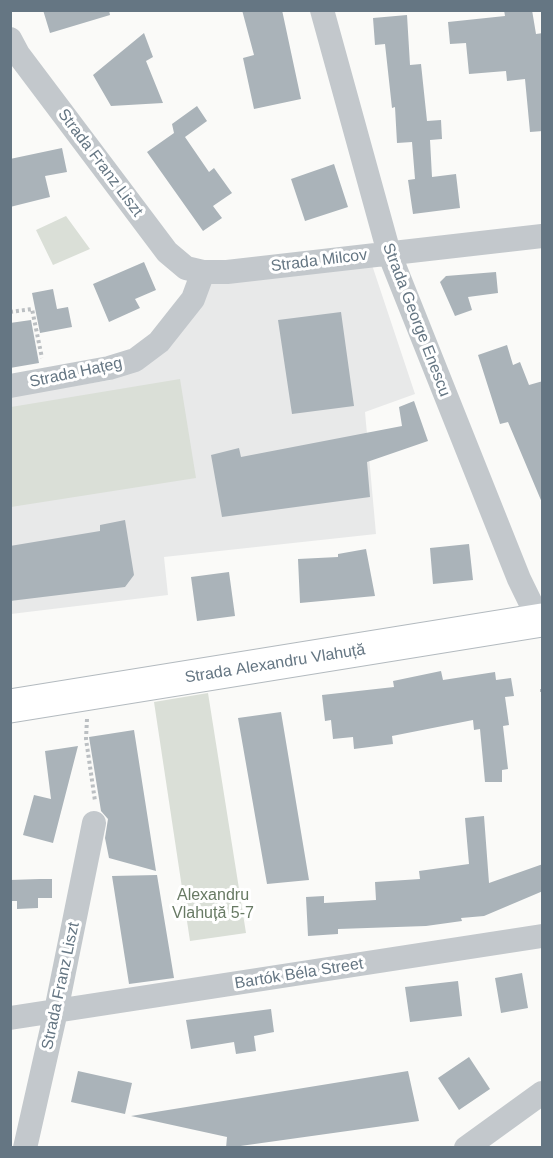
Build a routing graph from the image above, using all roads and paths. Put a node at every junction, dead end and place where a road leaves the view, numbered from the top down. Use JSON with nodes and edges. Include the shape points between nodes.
{"nodes":[{"id":1,"x":322,"y":10,"type":"edge"},
{"id":2,"x":13,"y":50,"type":"edge"},
{"id":3,"x":543,"y":236,"type":"edge"},
{"id":4,"x":389,"y":253,"type":"junction"},
{"id":5,"x":203,"y":272,"type":"junction"},
{"id":6,"x":10,"y":312,"type":"edge"},
{"id":7,"x":41,"y":356,"type":"dead end"},
{"id":8,"x":10,"y":386,"type":"edge"},
{"id":9,"x":542,"y":623,"type":"edge"},
{"id":10,"x":543,"y":689,"type":"edge"},
{"id":11,"x":88,"y":694,"type":"junction"},
{"id":12,"x":543,"y":695,"type":"edge"},
{"id":13,"x":10,"y":706,"type":"edge"},
{"id":14,"x":94,"y":823,"type":"joint"},
{"id":15,"x":543,"y":936,"type":"edge"},
{"id":16,"x":56,"y":1011,"type":"junction"},
{"id":17,"x":10,"y":1018,"type":"edge"},
{"id":18,"x":543,"y":1092,"type":"edge"},
{"id":19,"x":25,"y":1148,"type":"edge"},
{"id":20,"x":466,"y":1148,"type":"edge"}],
"edges":[{"from":1,"to":4,"type":"street","name":"Strada George Enescu"},
{"from":2,"to":5,"type":"street","name":"Strada Franz Liszt","via":[[166,252],[186,268]]},
{"from":3,"to":4,"type":"street","name":"Strada Milcov"},
{"from":4,"to":5,"type":"street","name":"Strada Milcov"},
{"from":4,"to":9,"type":"street","name":"Strada George Enescu","via":[[519,579]]},
{"from":5,"to":8,"type":"street","name":"Strada Hațeg","via":[[193,299],[159,342],[135,360]]},
{"from":6,"to":7,"type":"path","via":[[32,309]]},
{"from":9,"to":11,"type":"main road","name":"Strada Alexandru Vlahuță"},
{"from":10,"to":12,"type":"path"},
{"from":11,"to":13,"type":"main road","name":"Strada Alexandru Vlahuță"},
{"from":11,"to":14,"type":"path","via":[[86,739],[95,796]]},
{"from":14,"to":16,"type":"street","name":"Strada Franz Liszt"},
{"from":15,"to":16,"type":"street","name":"Bartók Béla Street"},
{"from":16,"to":17,"type":"street","name":"Bartók Béla Street"},
{"from":16,"to":19,"type":"street","name":"Strada Franz Liszt"},
{"from":18,"to":20,"type":"street"}]}
